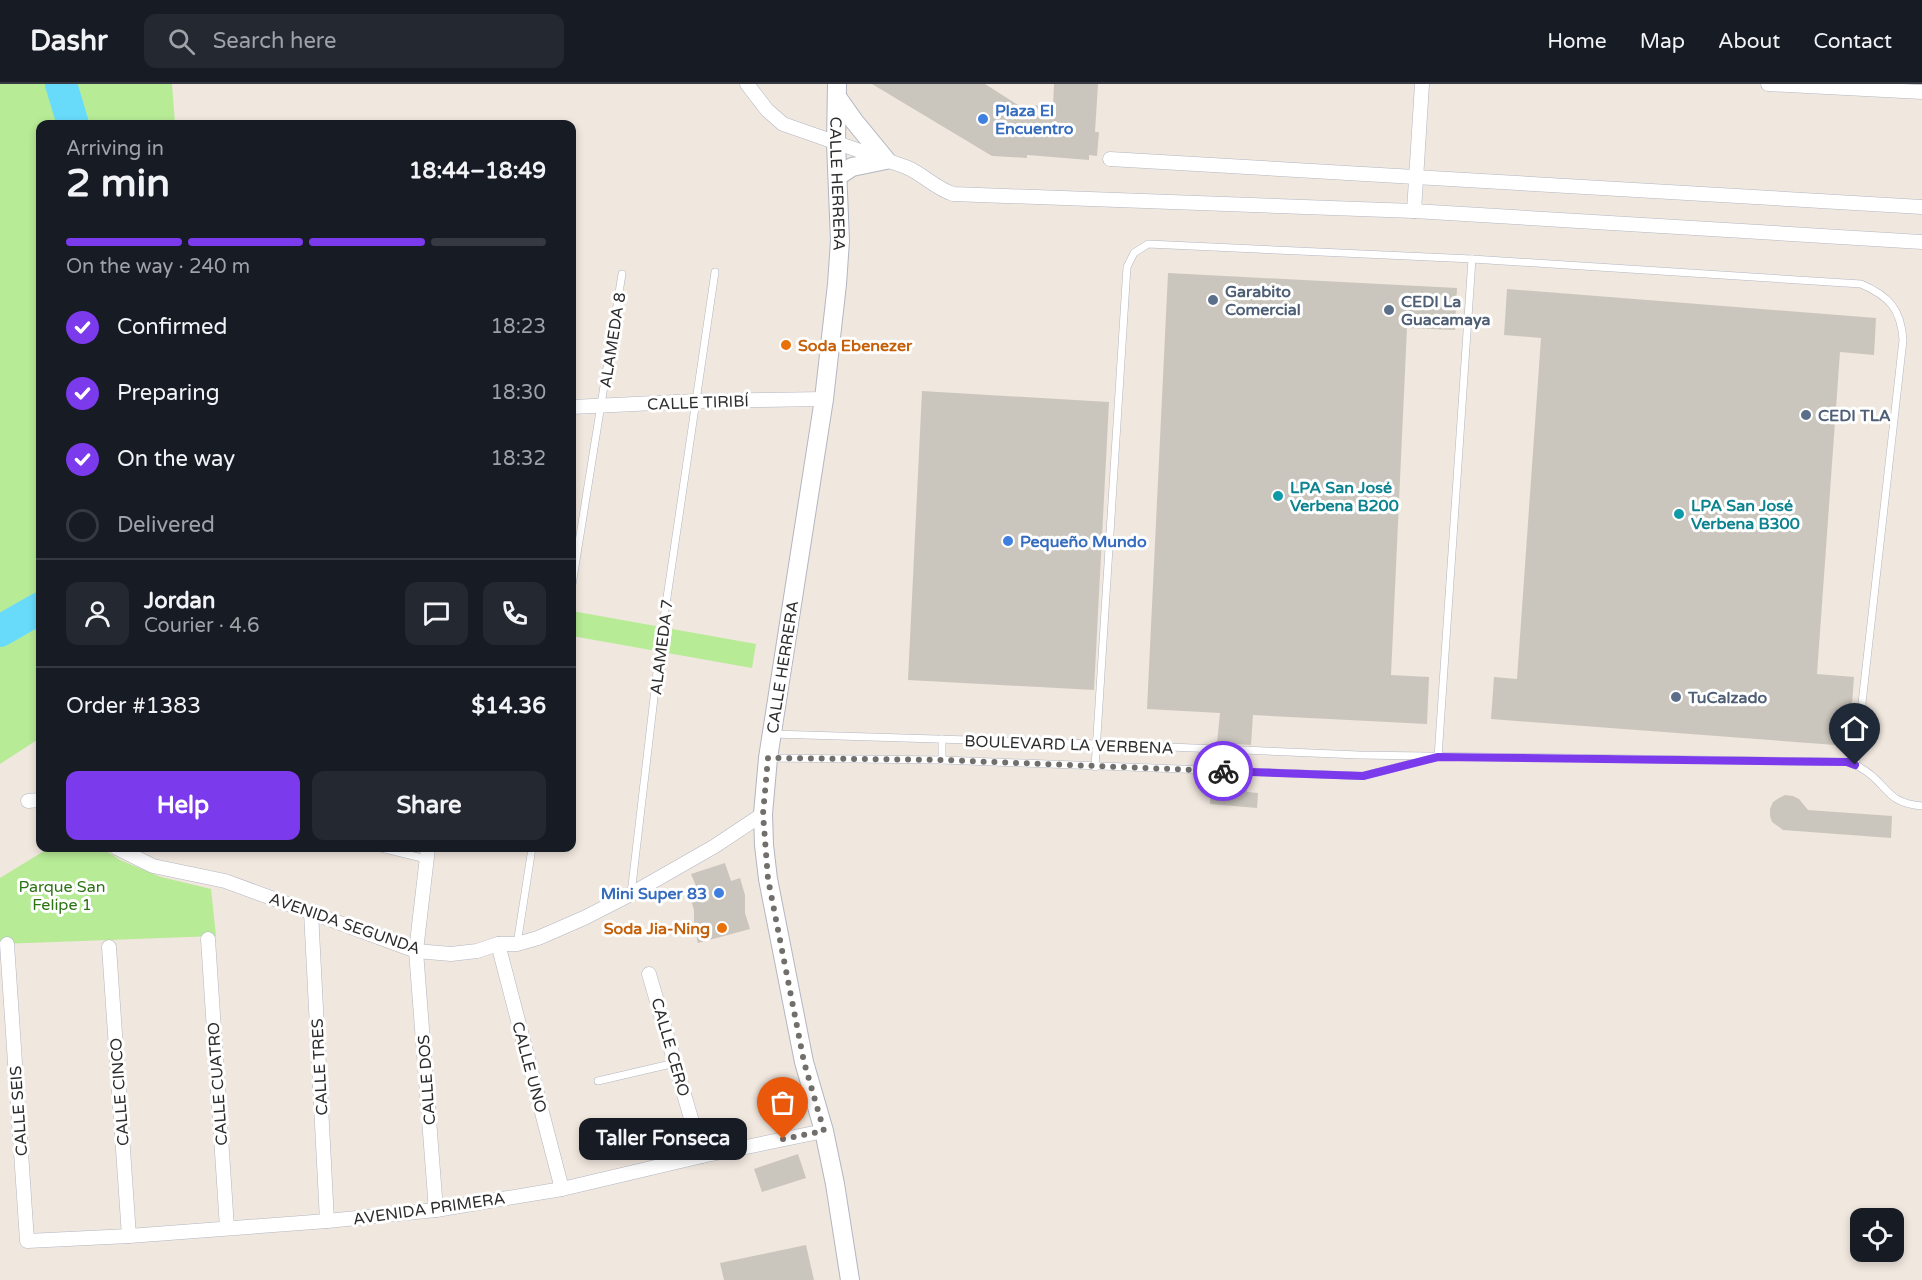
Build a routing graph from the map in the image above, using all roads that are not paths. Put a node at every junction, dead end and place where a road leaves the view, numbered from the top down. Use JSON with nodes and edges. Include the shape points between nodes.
{"nodes":[{"id":1,"x":747,"y":84,"type":"edge"},
{"id":2,"x":1422,"y":84,"type":"edge"},
{"id":3,"x":1768,"y":84,"type":"edge"},
{"id":4,"x":837,"y":91,"type":"edge"},
{"id":5,"x":1922,"y":92,"type":"edge"},
{"id":6,"x":836,"y":143,"type":"junction"},
{"id":7,"x":1110,"y":159,"type":"dead end"},
{"id":8,"x":886,"y":160,"type":"junction"},
{"id":9,"x":838,"y":176,"type":"junction"},
{"id":10,"x":1416,"y":178,"type":"junction"},
{"id":11,"x":1922,"y":207,"type":"edge"},
{"id":12,"x":1414,"y":211,"type":"junction"},
{"id":13,"x":1922,"y":242,"type":"edge"},
{"id":14,"x":1472,"y":259,"type":"junction"},
{"id":15,"x":715,"y":272,"type":"dead end"},
{"id":16,"x":622,"y":274,"type":"dead end"},
{"id":17,"x":824,"y":399,"type":"junction"},
{"id":18,"x":697,"y":401,"type":"junction"},
{"id":19,"x":601,"y":405,"type":"junction"},
{"id":20,"x":576,"y":407,"type":"edge"},
{"id":21,"x":576,"y":560,"type":"edge"},
{"id":22,"x":772,"y":734,"type":"junction"},
{"id":23,"x":942,"y":739,"type":"junction"},
{"id":24,"x":1097,"y":744,"type":"junction"},
{"id":25,"x":1438,"y":757,"type":"junction"},
{"id":26,"x":768,"y":758,"type":"junction"},
{"id":27,"x":942,"y":760,"type":"junction"},
{"id":28,"x":1855,"y":765,"type":"junction"},
{"id":29,"x":1095,"y":767,"type":"junction"},
{"id":30,"x":1922,"y":806,"type":"edge"},
{"id":31,"x":763,"y":814,"type":"junction"},
{"id":32,"x":125,"y":852,"type":"edge"},
{"id":33,"x":531,"y":852,"type":"edge"},
{"id":34,"x":427,"y":853,"type":"edge"},
{"id":35,"x":631,"y":894,"type":"junction"},
{"id":36,"x":311,"y":912,"type":"junction"},
{"id":37,"x":208,"y":939,"type":"dead end"},
{"id":38,"x":7,"y":944,"type":"dead end"},
{"id":39,"x":498,"y":944,"type":"junction"},
{"id":40,"x":518,"y":944,"type":"junction"},
{"id":41,"x":110,"y":947,"type":"dead end"},
{"id":42,"x":416,"y":951,"type":"junction"},
{"id":43,"x":649,"y":974,"type":"dead end"},
{"id":44,"x":675,"y":1063,"type":"junction"},
{"id":45,"x":598,"y":1081,"type":"dead end"},
{"id":46,"x":824,"y":1131,"type":"junction"},
{"id":47,"x":702,"y":1156,"type":"junction"},
{"id":48,"x":562,"y":1189,"type":"junction"},
{"id":49,"x":436,"y":1210,"type":"junction"},
{"id":50,"x":327,"y":1221,"type":"junction"},
{"id":51,"x":227,"y":1228,"type":"junction"},
{"id":52,"x":129,"y":1236,"type":"junction"},
{"id":53,"x":27,"y":1241,"type":"joint"},
{"id":54,"x":850,"y":1280,"type":"edge"}],
"edges":[{"from":1,"to":6,"type":"street","via":[[783,124]]},
{"from":2,"to":10,"type":"street"},
{"from":3,"to":5,"type":"street"},
{"from":4,"to":6,"type":"street","name":"CALLE HERRERA"},
{"from":4,"to":8,"type":"street","via":[[854,121]]},
{"from":6,"to":8,"type":"street"},
{"from":6,"to":9,"type":"street","name":"CALLE HERRERA"},
{"from":7,"to":10,"type":"street"},
{"from":8,"to":9,"type":"street","via":[[852,167]]},
{"from":8,"to":12,"type":"street","via":[[914,170],[940,190],[953,194]]},
{"from":9,"to":17,"type":"street","name":"CALLE HERRERA","via":[[840,241]]},
{"from":10,"to":11,"type":"street"},
{"from":10,"to":12,"type":"street"},
{"from":12,"to":13,"type":"street"},
{"from":14,"to":24,"type":"lane","via":[[1148,244],[1134,253],[1127,267]]},
{"from":14,"to":25,"type":"lane"},
{"from":14,"to":28,"type":"lane","via":[[1861,284],[1876,290],[1897,311],[1903,340]]},
{"from":15,"to":18,"type":"lane","name":"ALAMEDA 7"},
{"from":16,"to":19,"type":"lane","name":"ALAMEDA 8"},
{"from":17,"to":18,"type":"street","name":"CALLE TIRIBÍ"},
{"from":17,"to":22,"type":"street","name":"CALLE HERRERA"},
{"from":18,"to":19,"type":"street","name":"CALLE TIRIBÍ"},
{"from":18,"to":35,"type":"lane","name":"ALAMEDA 7","via":[[661,638]]},
{"from":19,"to":20,"type":"street","name":"CALLE TIRIBÍ"},
{"from":19,"to":21,"type":"lane","name":"ALAMEDA 8"},
{"from":22,"to":23,"type":"lane","name":"BOULEVARD LA VERBENA"},
{"from":22,"to":26,"type":"street","name":"CALLE HERRERA"},
{"from":23,"to":24,"type":"lane","name":"BOULEVARD LA VERBENA"},
{"from":23,"to":27,"type":"lane"},
{"from":24,"to":25,"type":"lane","name":"BOULEVARD LA VERBENA"},
{"from":24,"to":29,"type":"lane"},
{"from":25,"to":28,"type":"lane","name":"BOULEVARD LA VERBENA"},
{"from":25,"to":29,"type":"lane","name":"BOULEVARD LA VERBENA","via":[[1363,776]]},
{"from":26,"to":27,"type":"lane","name":"BOULEVARD LA VERBENA"},
{"from":26,"to":31,"type":"street","name":"CALLE HERRERA"},
{"from":27,"to":29,"type":"lane","name":"BOULEVARD LA VERBENA"},
{"from":28,"to":30,"type":"lane","via":[[1897,800]]},
{"from":31,"to":35,"type":"street","name":"AVENIDA SEGUNDA"},
{"from":31,"to":46,"type":"street","name":"CALLE HERRERA","via":[[775,918],[804,1062]]},
{"from":32,"to":36,"type":"street","name":"AVENIDA SEGUNDA","via":[[153,866],[225,881]]},
{"from":33,"to":40,"type":"lane"},
{"from":34,"to":42,"type":"street"},
{"from":35,"to":40,"type":"street","name":"AVENIDA SEGUNDA"},
{"from":36,"to":42,"type":"street","name":"AVENIDA SEGUNDA"},
{"from":36,"to":50,"type":"street","name":"CALLE TRES"},
{"from":37,"to":51,"type":"street","name":"CALLE CUATRO"},
{"from":38,"to":53,"type":"street","name":"CALLE SEIS"},
{"from":39,"to":40,"type":"street","name":"AVENIDA SEGUNDA"},
{"from":39,"to":42,"type":"street","name":"AVENIDA SEGUNDA","via":[[451,954]]},
{"from":39,"to":48,"type":"street","name":"CALLE UNO"},
{"from":41,"to":52,"type":"street","name":"CALLE CINCO"},
{"from":42,"to":49,"type":"street","name":"CALLE DOS"},
{"from":43,"to":44,"type":"street","name":"CALLE CERO"},
{"from":44,"to":45,"type":"lane"},
{"from":44,"to":47,"type":"street","name":"CALLE CERO"},
{"from":46,"to":47,"type":"street","name":"AVENIDA PRIMERA"},
{"from":46,"to":54,"type":"street","name":"CALLE HERRERA"},
{"from":47,"to":48,"type":"street","name":"AVENIDA PRIMERA"},
{"from":48,"to":49,"type":"street","name":"AVENIDA PRIMERA"},
{"from":49,"to":50,"type":"street","name":"AVENIDA PRIMERA"},
{"from":50,"to":51,"type":"street","name":"AVENIDA PRIMERA"},
{"from":51,"to":52,"type":"street","name":"AVENIDA PRIMERA"},
{"from":52,"to":53,"type":"street","name":"AVENIDA PRIMERA"}]}
